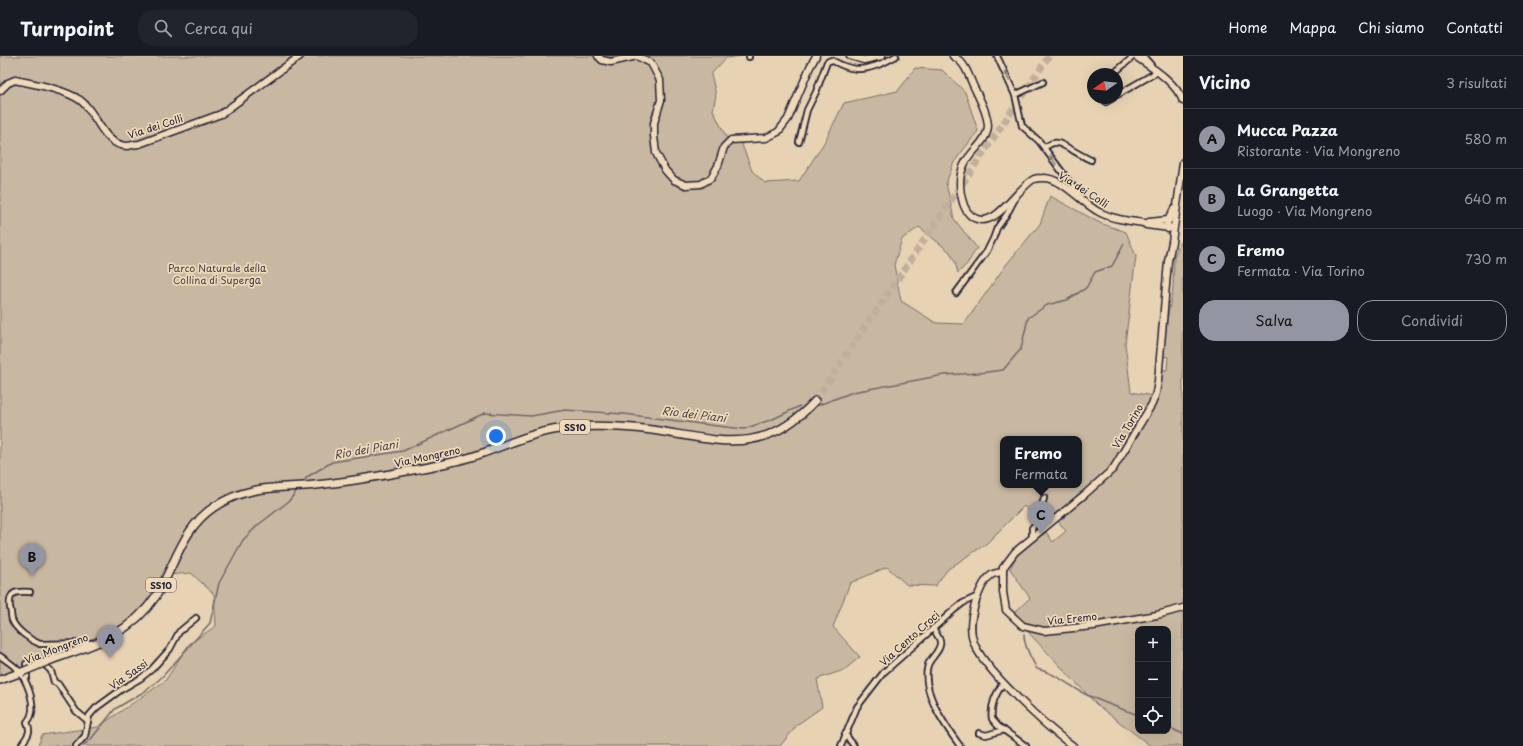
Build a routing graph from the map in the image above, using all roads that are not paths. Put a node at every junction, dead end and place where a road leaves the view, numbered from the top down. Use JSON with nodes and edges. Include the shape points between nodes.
{"nodes":[{"id":1,"x":300,"y":56,"type":"edge"},
{"id":2,"x":598,"y":56,"type":"edge"},
{"id":3,"x":816,"y":56,"type":"edge"},
{"id":4,"x":850,"y":56,"type":"edge"},
{"id":5,"x":882,"y":56,"type":"edge"},
{"id":6,"x":896,"y":56,"type":"edge"},
{"id":7,"x":953,"y":56,"type":"edge"},
{"id":8,"x":997,"y":56,"type":"edge"},
{"id":9,"x":1134,"y":56,"type":"edge"},
{"id":10,"x":1143,"y":56,"type":"edge"},
{"id":11,"x":1120,"y":68,"type":"edge"},
{"id":12,"x":1157,"y":72,"type":"junction"},
{"id":13,"x":1043,"y":82,"type":"dead end"},
{"id":14,"x":0,"y":91,"type":"edge"},
{"id":15,"x":1123,"y":92,"type":"edge"},
{"id":16,"x":1015,"y":95,"type":"junction"},
{"id":17,"x":1182,"y":97,"type":"edge"},
{"id":18,"x":799,"y":142,"type":"dead end"},
{"id":19,"x":1045,"y":147,"type":"junction"},
{"id":20,"x":1091,"y":160,"type":"dead end"},
{"id":21,"x":1183,"y":162,"type":"edge"},
{"id":22,"x":1016,"y":196,"type":"junction"},
{"id":23,"x":1084,"y":202,"type":"junction"},
{"id":24,"x":1171,"y":224,"type":"junction"},
{"id":25,"x":956,"y":293,"type":"dead end"},
{"id":26,"x":815,"y":401,"type":"tunnel mouth"},
{"id":27,"x":1044,"y":498,"type":"dead end"},
{"id":28,"x":1032,"y":538,"type":"junction"},
{"id":29,"x":1001,"y":571,"type":"junction"},
{"id":30,"x":30,"y":592,"type":"dead end"},
{"id":31,"x":978,"y":596,"type":"junction"},
{"id":32,"x":1183,"y":608,"type":"edge"},
{"id":33,"x":196,"y":618,"type":"dead end"},
{"id":34,"x":933,"y":628,"type":"junction"},
{"id":35,"x":96,"y":643,"type":"junction"},
{"id":36,"x":0,"y":656,"type":"edge"},
{"id":37,"x":22,"y":674,"type":"junction"},
{"id":38,"x":0,"y":680,"type":"edge"},
{"id":39,"x":1003,"y":683,"type":"junction"},
{"id":40,"x":88,"y":721,"type":"junction"},
{"id":41,"x":1004,"y":730,"type":"junction"},
{"id":42,"x":979,"y":733,"type":"dead end"},
{"id":43,"x":846,"y":734,"type":"junction"},
{"id":44,"x":22,"y":744,"type":"dead end"},
{"id":45,"x":76,"y":746,"type":"edge"},
{"id":46,"x":841,"y":746,"type":"edge"},
{"id":47,"x":854,"y":746,"type":"edge"},
{"id":48,"x":960,"y":746,"type":"edge"},
{"id":49,"x":1026,"y":746,"type":"edge"},
{"id":50,"x":1073,"y":746,"type":"edge"}],
"edges":[{"from":1,"to":14,"type":"street","name":"Via dei Colli","via":[[221,114],[127,146],[114,142],[88,109],[66,93],[15,80]]},
{"from":2,"to":3,"type":"street","via":[[611,62],[637,56],[651,63],[660,80],[661,100],[654,123],[656,153],[674,180],[686,186],[701,184],[711,178],[724,147],[731,140],[766,138],[778,132],[788,119]]},
{"from":4,"to":5,"type":"street","via":[[864,60]]},
{"from":6,"to":18,"type":"street","via":[[860,69],[831,60],[827,62],[807,110]]},
{"from":7,"to":22,"type":"street","name":"Via dei Colli","via":[[962,62],[985,112],[988,126],[984,138],[961,172],[960,191],[964,206],[969,215],[979,220],[990,218]]},
{"from":16,"to":8,"type":"street","one_way":true},
{"from":9,"to":11,"type":"street"},
{"from":9,"to":12,"type":"street"},
{"from":10,"to":12,"type":"street"},
{"from":12,"to":15,"type":"street"},
{"from":12,"to":17,"type":"street","via":[[1173,85]]},
{"from":13,"to":16,"type":"street"},
{"from":16,"to":19,"type":"street","via":[[1022,126]]},
{"from":19,"to":20,"type":"street","via":[[1058,142],[1081,157]]},
{"from":23,"to":19,"type":"street","one_way":true},
{"from":21,"to":24,"type":"street","name":"Via Torino"},
{"from":22,"to":23,"type":"street","name":"Via dei Colli","via":[[1035,178],[1046,177],[1056,181]]},
{"from":22,"to":25,"type":"street","via":[[996,228],[987,251]]},
{"from":23,"to":24,"type":"street","name":"Via dei Colli","via":[[1109,216],[1146,225]]},
{"from":24,"to":28,"type":"street","name":"Via Torino","via":[[1172,242],[1158,381],[1152,404],[1113,469]]},
{"from":26,"to":35,"type":"main road","name":"Via Mongreno","number":"SS10","via":[[800,417],[780,431],[747,440],[725,441],[619,427],[567,428],[535,434],[460,460],[419,469],[328,485],[238,493],[206,513],[188,534],[164,581],[138,617],[123,630]]},
{"from":27,"to":28,"type":"street","via":[[1038,521],[1032,528]]},
{"from":28,"to":29,"type":"street","name":"Via Torino","via":[[1015,552]]},
{"from":29,"to":31,"type":"street","name":"Via Torino","via":[[988,578]]},
{"from":29,"to":32,"type":"street","name":"Via Eremo","via":[[1006,610],[1023,626],[1044,631],[1094,626]]},
{"from":30,"to":35,"type":"street","name":"Via Mongreno","via":[[16,592],[10,599],[14,624],[26,636],[40,644]]},
{"from":31,"to":34,"type":"street","name":"Via Cento Croci","via":[[963,603]]},
{"from":31,"to":39,"type":"street","name":"Via Torino","via":[[971,623],[973,641]]},
{"from":33,"to":40,"type":"street","name":"Via Sassi","via":[[179,632],[170,649],[156,665],[96,708]]},
{"from":34,"to":43,"type":"street","name":"Via Cento Croci","via":[[891,664],[879,678],[857,707]]},
{"from":34,"to":48,"type":"street","via":[[940,642],[928,666],[928,686],[937,710]]},
{"from":35,"to":37,"type":"main road","name":"Via Mongreno","number":"SS10","bridge":true},
{"from":36,"to":37,"type":"street"},
{"from":37,"to":38,"type":"main road","name":"Via Mongreno"},
{"from":37,"to":40,"type":"street","via":[[27,677],[26,664],[40,660],[51,671],[54,682],[76,711]]},
{"from":37,"to":44,"type":"street","via":[[32,709],[30,720],[27,722],[29,733]]},
{"from":39,"to":41,"type":"street","via":[[996,694],[992,719]]},
{"from":39,"to":50,"type":"street","name":"Via Torino"},
{"from":40,"to":45,"type":"street","name":"Via Sassi","via":[[85,736]]},
{"from":41,"to":42,"type":"street"},
{"from":41,"to":49,"type":"street"},
{"from":43,"to":46,"type":"street","name":"Via Cento Croci"},
{"from":43,"to":47,"type":"street"}]}
